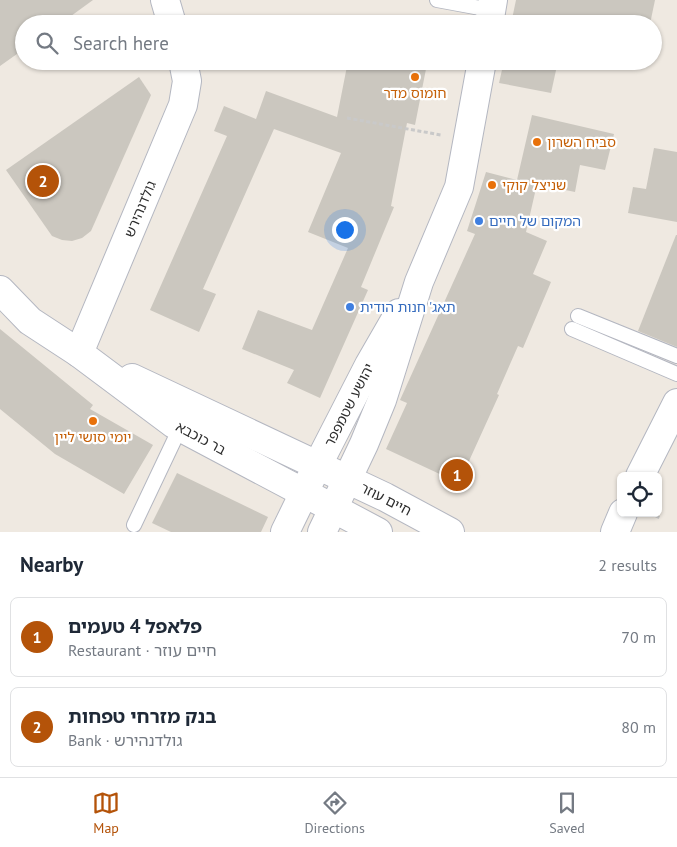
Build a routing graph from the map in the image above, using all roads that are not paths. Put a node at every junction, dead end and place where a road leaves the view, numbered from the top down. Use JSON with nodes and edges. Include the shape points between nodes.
{"nodes":[{"id":1,"x":165,"y":0,"type":"edge"},
{"id":2,"x":437,"y":0,"type":"edge"},
{"id":3,"x":491,"y":11,"type":"edge"},
{"id":4,"x":169,"y":15,"type":"edge"},
{"id":5,"x":184,"y":70,"type":"edge"},
{"id":6,"x":480,"y":70,"type":"edge"},
{"id":7,"x":419,"y":282,"type":"junction"},
{"id":8,"x":0,"y":290,"type":"edge"},
{"id":9,"x":578,"y":316,"type":"dead end"},
{"id":10,"x":572,"y":329,"type":"dead end"},
{"id":11,"x":78,"y":353,"type":"junction"},
{"id":12,"x":677,"y":356,"type":"edge"},
{"id":13,"x":677,"y":374,"type":"edge"},
{"id":14,"x":677,"y":403,"type":"edge"},
{"id":15,"x":180,"y":428,"type":"junction"},
{"id":16,"x":364,"y":444,"type":"junction"},
{"id":17,"x":318,"y":466,"type":"junction"},
{"id":18,"x":642,"y":472,"type":"edge"},
{"id":19,"x":348,"y":480,"type":"junction"},
{"id":20,"x":304,"y":493,"type":"junction"},
{"id":21,"x":385,"y":497,"type":"junction"},
{"id":22,"x":334,"y":508,"type":"junction"},
{"id":23,"x":621,"y":517,"type":"edge"},
{"id":24,"x":134,"y":525,"type":"dead end"},
{"id":25,"x":285,"y":532,"type":"edge"},
{"id":26,"x":322,"y":532,"type":"edge"},
{"id":27,"x":378,"y":532,"type":"edge"},
{"id":28,"x":450,"y":532,"type":"edge"},
{"id":29,"x":615,"y":532,"type":"edge"}],
"edges":[{"from":1,"to":4,"type":"street"},
{"from":2,"to":3,"type":"lane"},
{"from":5,"to":11,"type":"street","name":"גולדנהירש","via":[[183,105]]},
{"from":6,"to":7,"type":"street","name":"יהושע שטמפפר","via":[[458,187]]},
{"from":7,"to":16,"type":"street","name":"יהושע שטמפפר","via":[[391,376]]},
{"from":7,"to":17,"type":"street","name":"יהושע שטמפפר","via":[[369,365]]},
{"from":8,"to":11,"type":"street","name":"בר כוכבא","via":[[30,321]]},
{"from":9,"to":12,"type":"lane"},
{"from":10,"to":13,"type":"lane"},
{"from":11,"to":15,"type":"street","name":"בר כוכבא"},
{"from":11,"to":17,"type":"street","name":"בר כוכבא"},
{"from":14,"to":18,"type":"street"},
{"from":15,"to":20,"type":"street","name":"בר כוכבא"},
{"from":15,"to":24,"type":"lane"},
{"from":16,"to":19,"type":"street","name":"יהושע שטמפפר"},
{"from":16,"to":21,"type":"street","via":[[363,458],[368,478]]},
{"from":17,"to":19,"type":"street","name":"בר כוכבא"},
{"from":17,"to":20,"type":"street","name":"יהושע שטמפפר"},
{"from":19,"to":21,"type":"street","name":"חיים עוזר"},
{"from":19,"to":22,"type":"street","name":"יהושע שטמפפר"},
{"from":20,"to":22,"type":"street","name":"בר כוכבא"},
{"from":20,"to":25,"type":"street","name":"יהושע שטמפפר"},
{"from":21,"to":28,"type":"street","name":"חיים עוזר"},
{"from":22,"to":26,"type":"street","name":"יהושע שטמפפר"},
{"from":22,"to":27,"type":"street"},
{"from":23,"to":29,"type":"street"}]}
